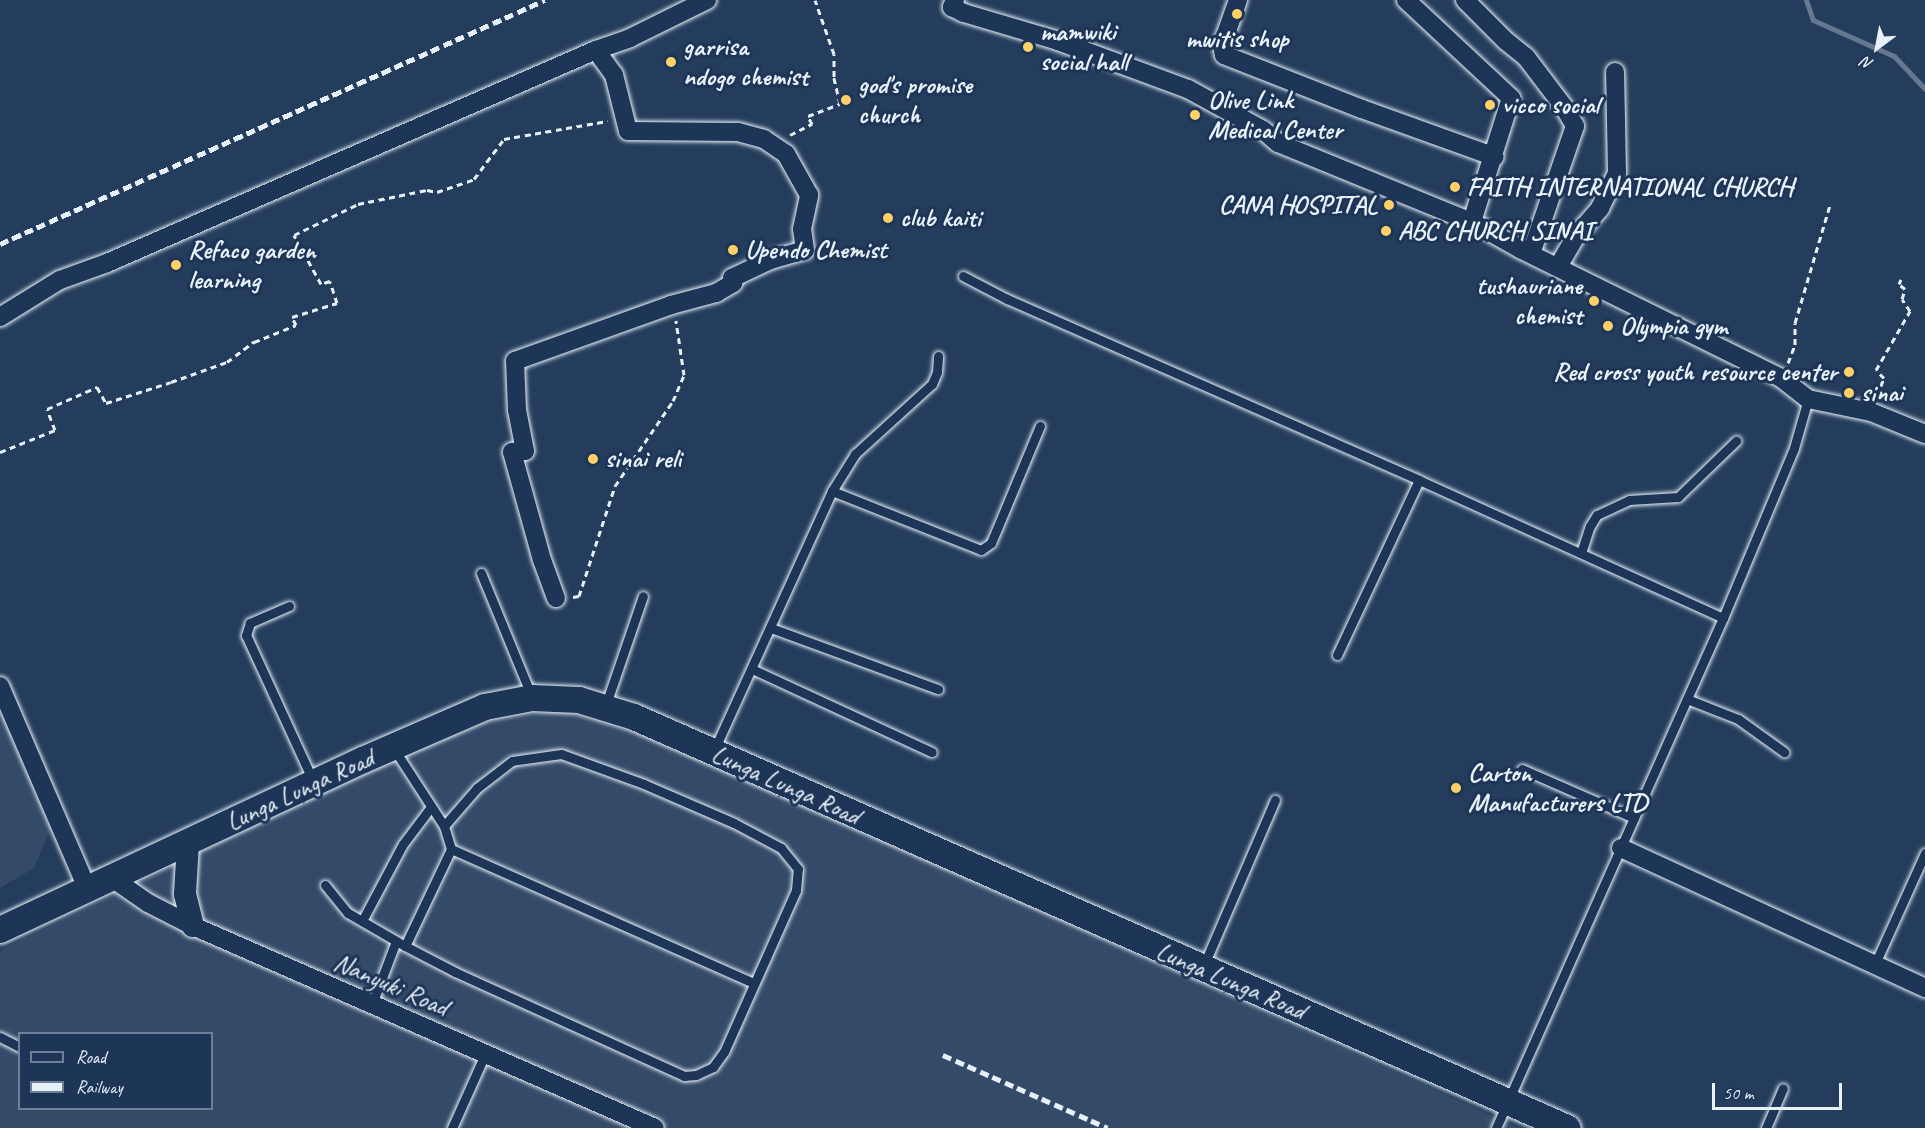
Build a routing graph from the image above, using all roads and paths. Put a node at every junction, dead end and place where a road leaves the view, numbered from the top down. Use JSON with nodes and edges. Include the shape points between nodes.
{"nodes":[{"id":1,"x":707,"y":0,"type":"edge"},
{"id":2,"x":815,"y":0,"type":"edge"},
{"id":3,"x":955,"y":0,"type":"edge"},
{"id":4,"x":1238,"y":0,"type":"edge"},
{"id":5,"x":1406,"y":0,"type":"edge"},
{"id":6,"x":1465,"y":0,"type":"edge"},
{"id":7,"x":596,"y":50,"type":"junction"},
{"id":8,"x":1615,"y":72,"type":"dead end"},
{"id":9,"x":624,"y":119,"type":"junction"},
{"id":10,"x":1495,"y":157,"type":"junction"},
{"id":11,"x":792,"y":164,"type":"junction"},
{"id":12,"x":1830,"y":205,"type":"dead end"},
{"id":13,"x":1472,"y":222,"type":"junction"},
{"id":14,"x":1531,"y":254,"type":"junction"},
{"id":15,"x":1558,"y":267,"type":"junction"},
{"id":16,"x":963,"y":276,"type":"dead end"},
{"id":17,"x":1901,"y":279,"type":"dead end"},
{"id":18,"x":671,"y":305,"type":"junction"},
{"id":19,"x":0,"y":316,"type":"edge"},
{"id":20,"x":938,"y":356,"type":"dead end"},
{"id":21,"x":1781,"y":378,"type":"junction"},
{"id":22,"x":1808,"y":399,"type":"junction"},
{"id":23,"x":1871,"y":412,"type":"junction"},
{"id":24,"x":1040,"y":426,"type":"dead end"},
{"id":25,"x":1925,"y":434,"type":"edge"},
{"id":26,"x":1736,"y":441,"type":"dead end"},
{"id":27,"x":0,"y":452,"type":"edge"},
{"id":28,"x":1419,"y":480,"type":"junction"},
{"id":29,"x":832,"y":491,"type":"junction"},
{"id":30,"x":1581,"y":553,"type":"junction"},
{"id":31,"x":481,"y":573,"type":"dead end"},
{"id":32,"x":643,"y":596,"type":"dead end"},
{"id":33,"x":556,"y":598,"type":"joint"},
{"id":34,"x":289,"y":606,"type":"dead end"},
{"id":35,"x":1723,"y":618,"type":"junction"},
{"id":36,"x":771,"y":628,"type":"junction"},
{"id":37,"x":1337,"y":655,"type":"dead end"},
{"id":38,"x":752,"y":669,"type":"junction"},
{"id":39,"x":0,"y":686,"type":"edge"},
{"id":40,"x":938,"y":689,"type":"dead end"},
{"id":41,"x":532,"y":698,"type":"junction"},
{"id":42,"x":1687,"y":699,"type":"junction"},
{"id":43,"x":604,"y":708,"type":"junction"},
{"id":44,"x":393,"y":747,"type":"junction"},
{"id":45,"x":713,"y":752,"type":"junction"},
{"id":46,"x":1784,"y":752,"type":"dead end"},
{"id":47,"x":932,"y":753,"type":"dead end"},
{"id":48,"x":1522,"y":769,"type":"dead end"},
{"id":49,"x":314,"y":783,"type":"junction"},
{"id":50,"x":1275,"y":800,"type":"dead end"},
{"id":51,"x":431,"y":807,"type":"junction"},
{"id":52,"x":1634,"y":818,"type":"junction"},
{"id":53,"x":444,"y":826,"type":"junction"},
{"id":54,"x":188,"y":843,"type":"junction"},
{"id":55,"x":1621,"y":848,"type":"junction"},
{"id":56,"x":451,"y":849,"type":"junction"},
{"id":57,"x":1925,"y":853,"type":"edge"},
{"id":58,"x":112,"y":878,"type":"junction"},
{"id":59,"x":325,"y":885,"type":"dead end"},
{"id":60,"x":87,"y":888,"type":"junction"},
{"id":61,"x":362,"y":921,"type":"junction"},
{"id":62,"x":193,"y":926,"type":"junction"},
{"id":63,"x":0,"y":930,"type":"edge"},
{"id":64,"x":400,"y":944,"type":"junction"},
{"id":65,"x":1874,"y":966,"type":"junction"},
{"id":66,"x":1202,"y":969,"type":"junction"},
{"id":67,"x":754,"y":983,"type":"junction"},
{"id":68,"x":1925,"y":988,"type":"edge"},
{"id":69,"x":372,"y":1004,"type":"junction"},
{"id":70,"x":0,"y":1037,"type":"edge"},
{"id":71,"x":18,"y":1046,"type":"edge"},
{"id":72,"x":486,"y":1052,"type":"junction"},
{"id":73,"x":1782,"y":1088,"type":"dead end"},
{"id":74,"x":1509,"y":1101,"type":"junction"},
{"id":75,"x":452,"y":1128,"type":"edge"},
{"id":76,"x":655,"y":1128,"type":"edge"},
{"id":77,"x":1496,"y":1128,"type":"edge"},
{"id":78,"x":1568,"y":1128,"type":"edge"},
{"id":79,"x":1766,"y":1128,"type":"edge"}],
"edges":[{"from":1,"to":7,"type":"street","via":[[630,38]]},
{"from":2,"to":11,"type":"path","via":[[834,54],[840,104],[808,116],[812,124],[790,133],[798,155]]},
{"from":3,"to":13,"type":"street","via":[[952,7],[964,13],[1058,41],[1188,89],[1278,142]]},
{"from":4,"to":10,"type":"street","via":[[1222,45],[1224,55]]},
{"from":5,"to":10,"type":"street","via":[[1511,99]]},
{"from":6,"to":14,"type":"street","via":[[1526,57],[1575,126]]},
{"from":7,"to":9,"type":"street","via":[[614,75]]},
{"from":7,"to":19,"type":"street","via":[[60,280]]},
{"from":8,"to":15,"type":"street","via":[[1617,173],[1600,208],[1576,236]]},
{"from":9,"to":11,"type":"street","via":[[628,131],[738,132],[764,139],[786,154]]},
{"from":9,"to":27,"type":"path","via":[[504,139],[474,179],[437,192],[427,190],[358,204],[294,235],[321,284],[330,282],[337,303],[292,317],[296,325],[254,342],[227,362],[106,403],[97,387],[47,409],[55,430]]},
{"from":10,"to":13,"type":"street"},
{"from":11,"to":18,"type":"street","via":[[809,195],[802,229],[805,250],[770,260],[732,278],[733,283],[716,293]]},
{"from":12,"to":21,"type":"path","via":[[1795,322],[1795,345]]},
{"from":13,"to":14,"type":"street"},
{"from":14,"to":15,"type":"street"},
{"from":15,"to":21,"type":"street"},
{"from":16,"to":28,"type":"lane","via":[[1007,299]]},
{"from":17,"to":23,"type":"path","via":[[1899,284],[1905,289],[1902,299],[1910,311],[1876,370],[1884,378]]},
{"from":18,"to":33,"type":"path","via":[[680,335],[684,375],[673,401],[615,486],[579,596]]},
{"from":18,"to":33,"type":"street","via":[[515,362],[525,451],[512,452]]},
{"from":20,"to":29,"type":"lane","via":[[932,384],[855,454]]},
{"from":21,"to":22,"type":"street"},
{"from":22,"to":23,"type":"street"},
{"from":22,"to":35,"type":"lane","via":[[1794,448]]},
{"from":23,"to":25,"type":"street"},
{"from":24,"to":29,"type":"lane","via":[[991,543],[981,550]]},
{"from":26,"to":30,"type":"lane","via":[[1678,497],[1629,500],[1597,515]]},
{"from":28,"to":30,"type":"lane"},
{"from":28,"to":37,"type":"lane"},
{"from":29,"to":36,"type":"lane"},
{"from":30,"to":35,"type":"lane"},
{"from":31,"to":41,"type":"lane"},
{"from":32,"to":43,"type":"lane"},
{"from":34,"to":49,"type":"lane","via":[[250,623],[246,635]]},
{"from":35,"to":42,"type":"lane"},
{"from":36,"to":38,"type":"lane"},
{"from":36,"to":40,"type":"lane"},
{"from":38,"to":45,"type":"lane"},
{"from":38,"to":47,"type":"lane"},
{"from":39,"to":60,"type":"street"},
{"from":41,"to":43,"type":"main road","name":"Lunga Lunga Road","via":[[579,700]]},
{"from":41,"to":44,"type":"main road","name":"Lunga Lunga Road","via":[[485,707]]},
{"from":42,"to":46,"type":"lane","via":[[1738,719]]},
{"from":42,"to":52,"type":"lane"},
{"from":43,"to":45,"type":"main road","name":"Lunga Lunga Road"},
{"from":44,"to":49,"type":"main road","name":"Lunga Lunga Road"},
{"from":44,"to":51,"type":"lane"},
{"from":45,"to":66,"type":"main road","name":"Lunga Lunga Road"},
{"from":48,"to":52,"type":"lane"},
{"from":49,"to":54,"type":"main road","name":"Lunga Lunga Road"},
{"from":50,"to":66,"type":"lane"},
{"from":51,"to":53,"type":"lane"},
{"from":51,"to":61,"type":"lane","via":[[403,844]]},
{"from":52,"to":55,"type":"lane"},
{"from":53,"to":56,"type":"lane"},
{"from":53,"to":67,"type":"lane","via":[[477,788],[512,761],[561,754],[734,823],[781,848],[798,868],[796,890]]},
{"from":54,"to":58,"type":"main road","name":"Lunga Lunga Road"},
{"from":54,"to":62,"type":"street","via":[[185,894]]},
{"from":55,"to":65,"type":"street"},
{"from":55,"to":74,"type":"lane"},
{"from":56,"to":64,"type":"lane"},
{"from":56,"to":67,"type":"lane"},
{"from":57,"to":65,"type":"lane"},
{"from":58,"to":60,"type":"main road","name":"Lunga Lunga Road"},
{"from":58,"to":62,"type":"street","name":"Nanyuki Road","via":[[148,903]]},
{"from":59,"to":61,"type":"lane","via":[[348,913]]},
{"from":60,"to":63,"type":"main road","name":"Lunga Lunga Road"},
{"from":61,"to":64,"type":"lane"},
{"from":62,"to":69,"type":"street","name":"Nanyuki Road"},
{"from":64,"to":67,"type":"lane","via":[[684,1076],[713,1067],[724,1052]]},
{"from":64,"to":69,"type":"lane"},
{"from":65,"to":68,"type":"street"},
{"from":66,"to":74,"type":"main road","name":"Lunga Lunga Road"},
{"from":69,"to":72,"type":"street","name":"Nanyuki Road"},
{"from":70,"to":71,"type":"lane"},
{"from":72,"to":75,"type":"lane"},
{"from":72,"to":76,"type":"street","name":"Nanyuki Road"},
{"from":73,"to":79,"type":"lane"},
{"from":74,"to":77,"type":"lane"},
{"from":74,"to":78,"type":"main road","name":"Lunga Lunga Road"}]}
